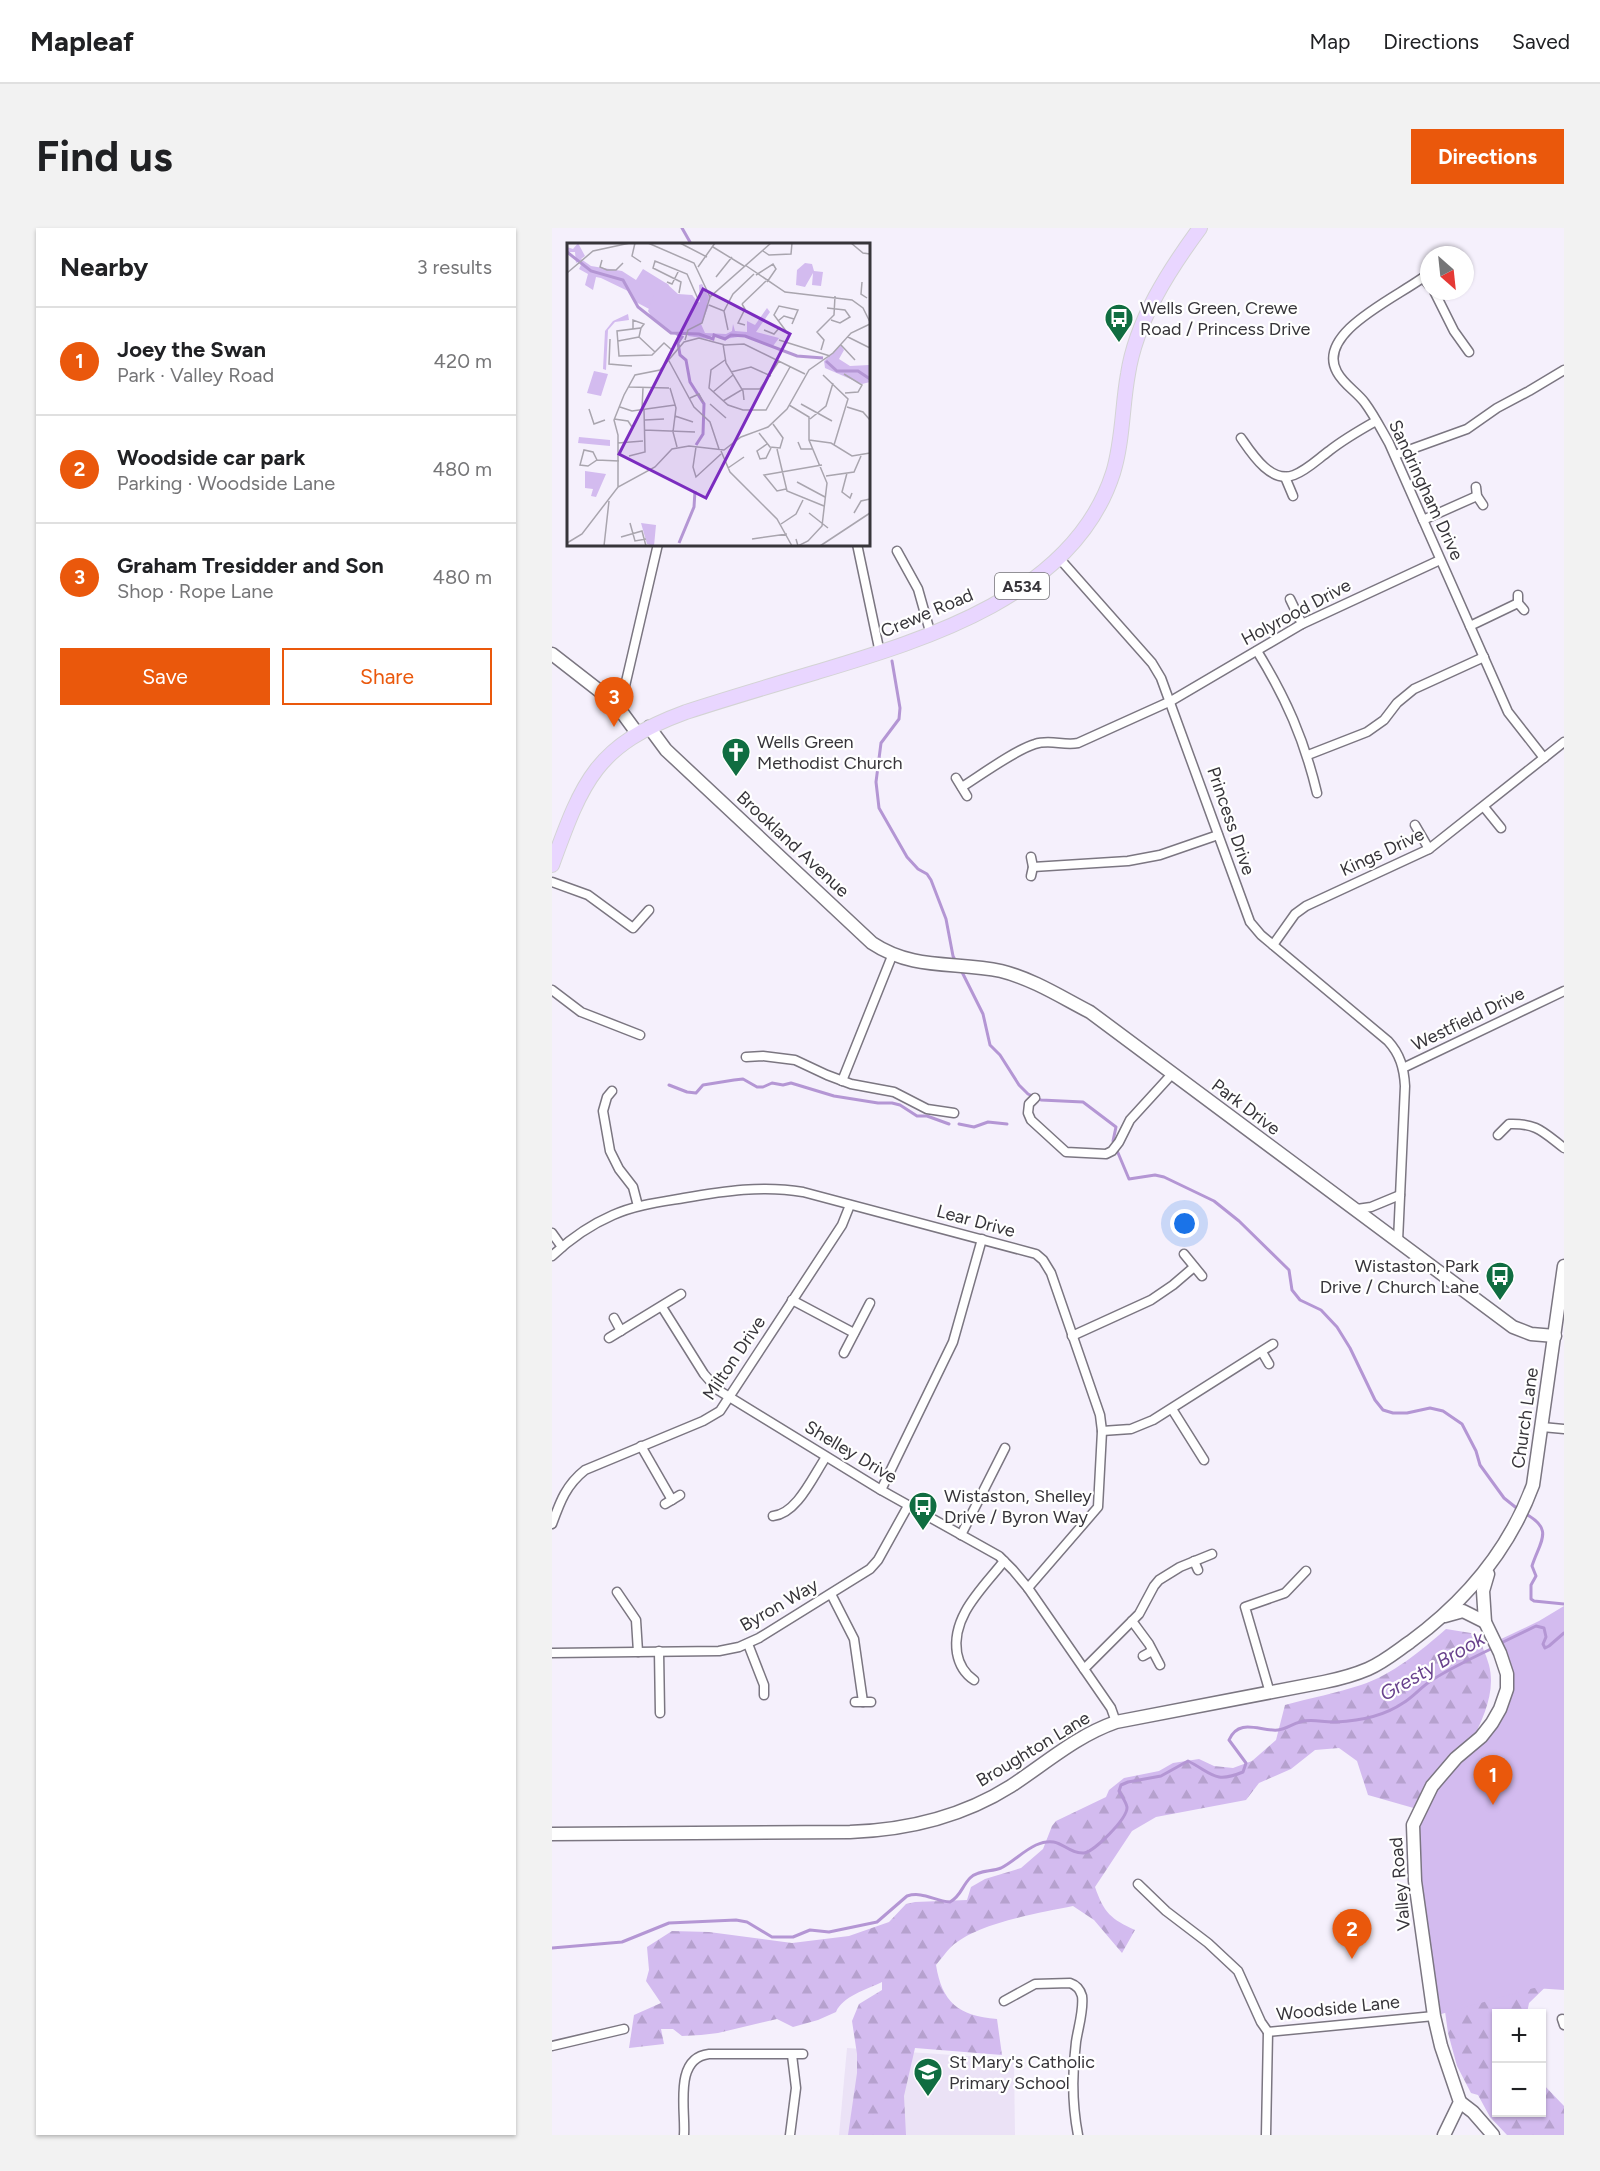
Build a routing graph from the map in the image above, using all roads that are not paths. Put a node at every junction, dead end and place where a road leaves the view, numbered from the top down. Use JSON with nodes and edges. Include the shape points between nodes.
{"nodes":[{"id":1,"x":1200,"y":228,"type":"edge"},
{"id":2,"x":1420,"y":283,"type":"edge"},
{"id":3,"x":1438,"y":300,"type":"edge"},
{"id":4,"x":1470,"y":352,"type":"dead end"},
{"id":5,"x":1564,"y":370,"type":"edge"},
{"id":6,"x":1376,"y":421,"type":"junction"},
{"id":7,"x":1241,"y":438,"type":"dead end"},
{"id":8,"x":1395,"y":455,"type":"junction"},
{"id":9,"x":1285,"y":477,"type":"junction"},
{"id":10,"x":1293,"y":496,"type":"dead end"},
{"id":11,"x":1483,"y":505,"type":"dead end"},
{"id":12,"x":1423,"y":520,"type":"junction"},
{"id":13,"x":658,"y":546,"type":"edge"},
{"id":14,"x":857,"y":546,"type":"edge"},
{"id":15,"x":897,"y":551,"type":"dead end"},
{"id":16,"x":1059,"y":558,"type":"junction"},
{"id":17,"x":1440,"y":560,"type":"junction"},
{"id":18,"x":1290,"y":599,"type":"dead end"},
{"id":19,"x":1520,"y":602,"type":"dead end"},
{"id":20,"x":1302,"y":624,"type":"junction"},
{"id":21,"x":1470,"y":626,"type":"junction"},
{"id":22,"x":931,"y":635,"type":"junction"},
{"id":23,"x":1257,"y":651,"type":"junction"},
{"id":24,"x":880,"y":653,"type":"junction"},
{"id":25,"x":552,"y":654,"type":"edge"},
{"id":26,"x":1484,"y":657,"type":"junction"},
{"id":27,"x":1171,"y":701,"type":"junction"},
{"id":28,"x":615,"y":703,"type":"junction"},
{"id":29,"x":643,"y":730,"type":"junction"},
{"id":30,"x":1564,"y":743,"type":"edge"},
{"id":31,"x":1308,"y":755,"type":"junction"},
{"id":32,"x":1544,"y":758,"type":"junction"},
{"id":33,"x":956,"y":778,"type":"dead end"},
{"id":34,"x":962,"y":787,"type":"junction"},
{"id":35,"x":1317,"y":792,"type":"dead end"},
{"id":36,"x":967,"y":796,"type":"dead end"},
{"id":37,"x":1484,"y":807,"type":"junction"},
{"id":38,"x":1415,"y":825,"type":"dead end"},
{"id":39,"x":1501,"y":828,"type":"dead end"},
{"id":40,"x":1218,"y":835,"type":"junction"},
{"id":41,"x":1429,"y":849,"type":"junction"},
{"id":42,"x":1031,"y":857,"type":"dead end"},
{"id":43,"x":552,"y":865,"type":"edge"},
{"id":44,"x":552,"y":882,"type":"edge"},
{"id":45,"x":649,"y":910,"type":"dead end"},
{"id":46,"x":1273,"y":945,"type":"junction"},
{"id":47,"x":892,"y":956,"type":"junction"},
{"id":48,"x":552,"y":990,"type":"edge"},
{"id":49,"x":1564,"y":991,"type":"edge"},
{"id":50,"x":640,"y":1035,"type":"dead end"},
{"id":51,"x":746,"y":1057,"type":"dead end"},
{"id":52,"x":1403,"y":1068,"type":"junction"},
{"id":53,"x":1172,"y":1074,"type":"junction"},
{"id":54,"x":842,"y":1081,"type":"junction"},
{"id":55,"x":607,"y":1094,"type":"dead end"},
{"id":56,"x":1035,"y":1098,"type":"dead end"},
{"id":57,"x":954,"y":1113,"type":"dead end"},
{"id":58,"x":1498,"y":1135,"type":"dead end"},
{"id":59,"x":1564,"y":1148,"type":"edge"},
{"id":60,"x":1400,"y":1195,"type":"junction"},
{"id":61,"x":850,"y":1205,"type":"junction"},
{"id":62,"x":638,"y":1206,"type":"junction"},
{"id":63,"x":1357,"y":1209,"type":"junction"},
{"id":64,"x":552,"y":1233,"type":"edge"},
{"id":65,"x":982,"y":1239,"type":"junction"},
{"id":66,"x":1398,"y":1241,"type":"junction"},
{"id":67,"x":562,"y":1247,"type":"junction"},
{"id":68,"x":1184,"y":1254,"type":"dead end"},
{"id":69,"x":552,"y":1256,"type":"edge"},
{"id":70,"x":1564,"y":1266,"type":"edge"},
{"id":71,"x":1194,"y":1267,"type":"junction"},
{"id":72,"x":1202,"y":1276,"type":"dead end"},
{"id":73,"x":681,"y":1294,"type":"dead end"},
{"id":74,"x":792,"y":1300,"type":"junction"},
{"id":75,"x":870,"y":1303,"type":"dead end"},
{"id":76,"x":662,"y":1306,"type":"junction"},
{"id":77,"x":614,"y":1318,"type":"dead end"},
{"id":78,"x":621,"y":1330,"type":"junction"},
{"id":79,"x":854,"y":1333,"type":"junction"},
{"id":80,"x":1072,"y":1336,"type":"junction"},
{"id":81,"x":1555,"y":1336,"type":"junction"},
{"id":82,"x":609,"y":1338,"type":"dead end"},
{"id":83,"x":1273,"y":1344,"type":"dead end"},
{"id":84,"x":1262,"y":1352,"type":"junction"},
{"id":85,"x":843,"y":1353,"type":"dead end"},
{"id":86,"x":1269,"y":1364,"type":"dead end"},
{"id":87,"x":729,"y":1398,"type":"junction"},
{"id":88,"x":1172,"y":1409,"type":"junction"},
{"id":89,"x":1542,"y":1427,"type":"junction"},
{"id":90,"x":1564,"y":1429,"type":"edge"},
{"id":91,"x":1102,"y":1431,"type":"junction"},
{"id":92,"x":642,"y":1446,"type":"junction"},
{"id":93,"x":1005,"y":1448,"type":"dead end"},
{"id":94,"x":826,"y":1456,"type":"junction"},
{"id":95,"x":1204,"y":1460,"type":"dead end"},
{"id":96,"x":881,"y":1490,"type":"junction"},
{"id":97,"x":672,"y":1499,"type":"dead end"},
{"id":98,"x":556,"y":1500,"type":"edge"},
{"id":99,"x":909,"y":1506,"type":"junction"},
{"id":100,"x":772,"y":1516,"type":"dead end"},
{"id":101,"x":552,"y":1524,"type":"edge"},
{"id":102,"x":962,"y":1535,"type":"junction"},
{"id":103,"x":1212,"y":1554,"type":"dead end"},
{"id":104,"x":1004,"y":1561,"type":"junction"},
{"id":105,"x":1194,"y":1561,"type":"junction"},
{"id":106,"x":1492,"y":1564,"type":"junction"},
{"id":107,"x":1198,"y":1570,"type":"dead end"},
{"id":108,"x":1306,"y":1571,"type":"dead end"},
{"id":109,"x":1028,"y":1588,"type":"junction"},
{"id":110,"x":831,"y":1594,"type":"junction"},
{"id":111,"x":619,"y":1598,"type":"dead end"},
{"id":112,"x":1443,"y":1616,"type":"junction"},
{"id":113,"x":1132,"y":1621,"type":"junction"},
{"id":114,"x":1485,"y":1622,"type":"junction"},
{"id":115,"x":748,"y":1644,"type":"junction"},
{"id":116,"x":659,"y":1651,"type":"junction"},
{"id":117,"x":638,"y":1652,"type":"junction"},
{"id":118,"x":1152,"y":1652,"type":"junction"},
{"id":119,"x":552,"y":1653,"type":"edge"},
{"id":120,"x":1143,"y":1656,"type":"dead end"},
{"id":121,"x":1160,"y":1665,"type":"dead end"},
{"id":122,"x":1084,"y":1669,"type":"junction"},
{"id":123,"x":968,"y":1679,"type":"dead end"},
{"id":124,"x":1270,"y":1692,"type":"junction"},
{"id":125,"x":764,"y":1695,"type":"dead end"},
{"id":126,"x":863,"y":1702,"type":"dead end"},
{"id":127,"x":660,"y":1713,"type":"dead end"},
{"id":128,"x":1116,"y":1722,"type":"junction"},
{"id":129,"x":552,"y":1834,"type":"edge"},
{"id":130,"x":1138,"y":1884,"type":"dead end"},
{"id":131,"x":1004,"y":2001,"type":"dead end"},
{"id":132,"x":1434,"y":2016,"type":"junction"},
{"id":133,"x":624,"y":2029,"type":"dead end"},
{"id":134,"x":1268,"y":2032,"type":"junction"},
{"id":135,"x":552,"y":2046,"type":"edge"},
{"id":136,"x":804,"y":2054,"type":"dead end"},
{"id":137,"x":792,"y":2055,"type":"junction"},
{"id":138,"x":1460,"y":2102,"type":"junction"},
{"id":139,"x":684,"y":2135,"type":"edge"},
{"id":140,"x":790,"y":2135,"type":"edge"},
{"id":141,"x":1078,"y":2135,"type":"edge"},
{"id":142,"x":1266,"y":2135,"type":"edge"},
{"id":143,"x":1444,"y":2135,"type":"edge"},
{"id":144,"x":1493,"y":2135,"type":"edge"}],
"edges":[{"from":1,"to":16,"type":"main road","name":"Crewe Road","number":"A534","via":[[1168,276],[1133,351],[1118,451],[1108,488],[1092,520]]},
{"from":2,"to":6,"type":"street","name":"Sandringham Drive","via":[[1382,303],[1358,322],[1342,336],[1334,351],[1339,376]]},
{"from":3,"to":4,"type":"street","via":[[1454,332]]},
{"from":5,"to":8,"type":"street","via":[[1467,429]]},
{"from":6,"to":8,"type":"street","name":"Sandringham Drive"},
{"from":6,"to":9,"type":"street","via":[[1303,470]]},
{"from":7,"to":9,"type":"street","via":[[1269,470]]},
{"from":8,"to":12,"type":"street","name":"Sandringham Drive"},
{"from":9,"to":10,"type":"street"},
{"from":11,"to":12,"type":"street","via":[[1477,492]]},
{"from":12,"to":17,"type":"street","name":"Sandringham Drive"},
{"from":13,"to":28,"type":"street","via":[[625,686]]},
{"from":14,"to":24,"type":"street"},
{"from":15,"to":22,"type":"street","via":[[918,590]]},
{"from":16,"to":22,"type":"main road","name":"Crewe Road","number":"A534","via":[[1005,597]]},
{"from":16,"to":27,"type":"street","name":"Princess Drive","via":[[1152,663]]},
{"from":17,"to":20,"type":"street","name":"Holyrood Drive"},
{"from":17,"to":21,"type":"street","name":"Sandringham Drive"},
{"from":18,"to":20,"type":"street"},
{"from":19,"to":21,"type":"street"},
{"from":20,"to":23,"type":"street","name":"Holyrood Drive"},
{"from":21,"to":26,"type":"street","name":"Sandringham Drive"},
{"from":22,"to":24,"type":"main road","name":"Crewe Road","number":"A534"},
{"from":23,"to":27,"type":"street","name":"Holyrood Drive"},
{"from":23,"to":31,"type":"street","via":[[1289,707]]},
{"from":24,"to":29,"type":"main road","name":"Crewe Road","number":"A534","via":[[693,710]]},
{"from":25,"to":28,"type":"street","name":"Brookland Avenue"},
{"from":26,"to":31,"type":"street","via":[[1414,689],[1367,732]]},
{"from":26,"to":32,"type":"street","name":"Sandringham Drive","via":[[1514,721]]},
{"from":27,"to":34,"type":"street","name":"Holyrood Drive","via":[[1078,743],[1034,744]]},
{"from":27,"to":40,"type":"street","name":"Princess Drive"},
{"from":28,"to":29,"type":"street","name":"Brookland Avenue"},
{"from":29,"to":43,"type":"main road","name":"Crewe Road","number":"A534","via":[[608,755],[581,791]]},
{"from":29,"to":47,"type":"street","name":"Brookland Avenue","via":[[872,944]]},
{"from":30,"to":32,"type":"street","name":"Kings Drive"},
{"from":31,"to":35,"type":"street"},
{"from":32,"to":37,"type":"street","name":"Kings Drive"},
{"from":33,"to":34,"type":"street"},
{"from":34,"to":36,"type":"street"},
{"from":37,"to":39,"type":"street"},
{"from":37,"to":41,"type":"street","name":"Kings Drive"},
{"from":38,"to":41,"type":"street"},
{"from":40,"to":42,"type":"street","via":[[1160,855],[1128,861],[1032,872]]},
{"from":40,"to":46,"type":"street","name":"Princess Drive","via":[[1250,922]]},
{"from":41,"to":46,"type":"street","name":"Kings Drive","via":[[1306,906],[1295,914]]},
{"from":44,"to":45,"type":"street","via":[[588,895],[633,928]]},
{"from":46,"to":52,"type":"street","name":"Princess Drive","via":[[1388,1041]]},
{"from":47,"to":53,"type":"street","name":"Park Drive","via":[[985,968],[1038,985],[1090,1012]]},
{"from":47,"to":54,"type":"street"},
{"from":48,"to":50,"type":"street","via":[[581,1012]]},
{"from":49,"to":52,"type":"street","name":"Westfield Drive"},
{"from":51,"to":54,"type":"street","via":[[795,1060]]},
{"from":52,"to":60,"type":"street","name":"Westfield Drive"},
{"from":53,"to":56,"type":"street","via":[[1130,1120],[1119,1142],[1106,1154],[1066,1152],[1031,1120],[1029,1104]]},
{"from":53,"to":63,"type":"street","name":"Park Drive"},
{"from":54,"to":57,"type":"street","via":[[894,1092],[927,1109]]},
{"from":55,"to":62,"type":"street","via":[[603,1110],[610,1151],[633,1187]]},
{"from":58,"to":59,"type":"street","via":[[1509,1124],[1525,1124],[1535,1126]]},
{"from":60,"to":63,"type":"street"},
{"from":60,"to":66,"type":"street","name":"Westfield Drive"},
{"from":61,"to":62,"type":"street","name":"Lear Drive","via":[[803,1192],[768,1188]]},
{"from":61,"to":65,"type":"street","name":"Lear Drive"},
{"from":61,"to":74,"type":"street","name":"Milton Drive","via":[[842,1225]]},
{"from":62,"to":67,"type":"street","name":"Lear Drive","via":[[594,1224]]},
{"from":63,"to":66,"type":"street","name":"Park Drive"},
{"from":64,"to":67,"type":"street"},
{"from":65,"to":80,"type":"street","name":"Lear Drive","via":[[1032,1252],[1043,1260]]},
{"from":65,"to":96,"type":"street","via":[[953,1342]]},
{"from":66,"to":81,"type":"street","name":"Park Drive","via":[[1513,1327],[1531,1334]]},
{"from":67,"to":69,"type":"street","name":"Lear Drive"},
{"from":68,"to":71,"type":"street"},
{"from":70,"to":81,"type":"street","name":"Church Lane"},
{"from":71,"to":72,"type":"street"},
{"from":71,"to":80,"type":"street","via":[[1151,1300]]},
{"from":73,"to":76,"type":"street"},
{"from":74,"to":79,"type":"street"},
{"from":74,"to":87,"type":"street","name":"Milton Drive"},
{"from":75,"to":79,"type":"street"},
{"from":76,"to":78,"type":"street"},
{"from":76,"to":87,"type":"street","name":"Shelley Drive","via":[[704,1374]]},
{"from":77,"to":78,"type":"street"},
{"from":78,"to":82,"type":"street"},
{"from":79,"to":85,"type":"street"},
{"from":80,"to":91,"type":"street","name":"Lear Drive"},
{"from":81,"to":89,"type":"street","name":"Church Lane"},
{"from":83,"to":84,"type":"street"},
{"from":84,"to":86,"type":"street"},
{"from":84,"to":88,"type":"street"},
{"from":87,"to":92,"type":"street","name":"Milton Drive","via":[[710,1418]]},
{"from":87,"to":94,"type":"street","name":"Shelley Drive"},
{"from":88,"to":91,"type":"street","via":[[1131,1429]]},
{"from":88,"to":95,"type":"street"},
{"from":89,"to":90,"type":"street"},
{"from":89,"to":106,"type":"street","name":"Church Lane","via":[[1526,1506]]},
{"from":91,"to":109,"type":"street","name":"Lear Drive","via":[[1098,1506]]},
{"from":92,"to":97,"type":"street"},
{"from":92,"to":98,"type":"street","name":"Milton Drive","via":[[585,1470]]},
{"from":93,"to":102,"type":"street"},
{"from":94,"to":96,"type":"street","name":"Shelley Drive"},
{"from":94,"to":100,"type":"street","via":[[796,1503],[784,1514]]},
{"from":96,"to":99,"type":"street","name":"Shelley Drive"},
{"from":98,"to":101,"type":"street","name":"Milton Drive"},
{"from":99,"to":102,"type":"street","name":"Shelley Drive"},
{"from":99,"to":110,"type":"street","name":"Byron Way","via":[[876,1564]]},
{"from":102,"to":104,"type":"street","name":"Shelley Drive"},
{"from":103,"to":105,"type":"street"},
{"from":104,"to":109,"type":"street","name":"Shelley Drive"},
{"from":104,"to":123,"type":"street","via":[[958,1626],[957,1652]]},
{"from":105,"to":107,"type":"street"},
{"from":105,"to":113,"type":"street","via":[[1171,1571],[1154,1586]]},
{"from":106,"to":112,"type":"street","name":"Broughton Lane"},
{"from":106,"to":114,"type":"street","name":"Valley Road","via":[[1483,1592]]},
{"from":108,"to":124,"type":"street","via":[[1285,1593],[1245,1607]]},
{"from":109,"to":122,"type":"street","name":"Shelley Drive"},
{"from":110,"to":115,"type":"street","name":"Byron Way"},
{"from":110,"to":126,"type":"street","via":[[854,1640]]},
{"from":111,"to":117,"type":"street","via":[[636,1620]]},
{"from":112,"to":114,"type":"street","via":[[1463,1611]]},
{"from":112,"to":124,"type":"street","name":"Broughton Lane","via":[[1368,1669]]},
{"from":113,"to":118,"type":"street"},
{"from":113,"to":122,"type":"street"},
{"from":114,"to":132,"type":"street","name":"Valley Road","via":[[1507,1674],[1500,1709],[1481,1737],[1432,1786],[1413,1825],[1415,1881]]},
{"from":115,"to":116,"type":"street","name":"Byron Way","via":[[719,1650]]},
{"from":115,"to":125,"type":"street"},
{"from":116,"to":117,"type":"street","name":"Byron Way"},
{"from":116,"to":127,"type":"street"},
{"from":117,"to":119,"type":"street","name":"Byron Way"},
{"from":118,"to":120,"type":"street"},
{"from":118,"to":121,"type":"street"},
{"from":122,"to":128,"type":"street","name":"Shelley Drive"},
{"from":124,"to":128,"type":"street","name":"Broughton Lane"},
{"from":128,"to":129,"type":"street","name":"Broughton Lane","via":[[1087,1734],[991,1797],[955,1814],[920,1824],[850,1832]]},
{"from":130,"to":134,"type":"street","name":"Woodside Lane","via":[[1238,1971]]},
{"from":131,"to":141,"type":"street","via":[[1035,1984],[1070,1983],[1080,1991],[1073,2081]]},
{"from":132,"to":134,"type":"street","name":"Woodside Lane"},
{"from":132,"to":138,"type":"street","name":"Valley Road"},
{"from":133,"to":135,"type":"street"},
{"from":134,"to":142,"type":"street"},
{"from":136,"to":137,"type":"street"},
{"from":137,"to":139,"type":"street","via":[[700,2056],[685,2076]]},
{"from":137,"to":140,"type":"street","via":[[796,2088]]},
{"from":138,"to":143,"type":"street"},
{"from":138,"to":144,"type":"street"}]}
